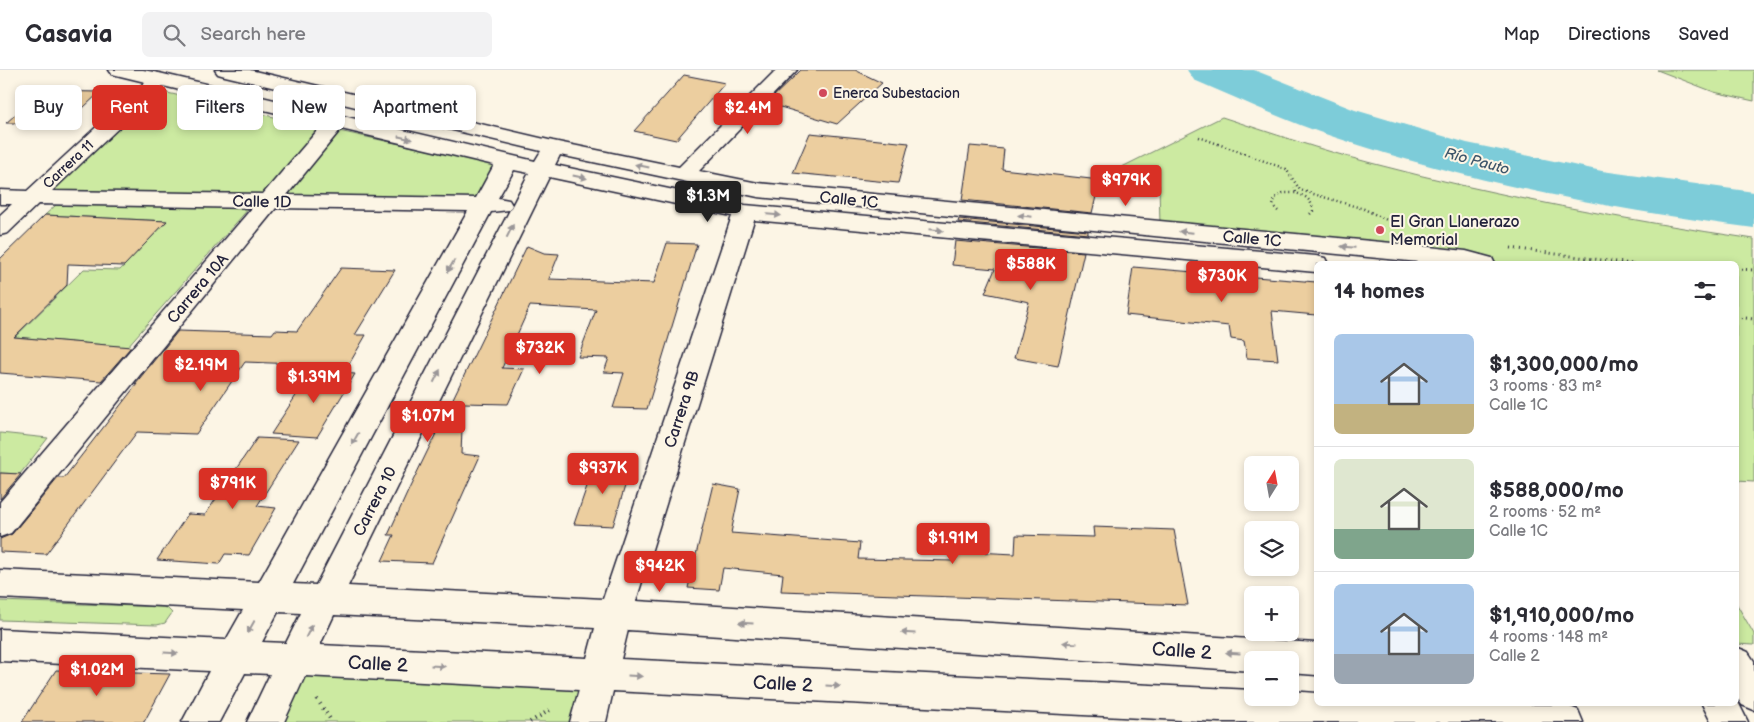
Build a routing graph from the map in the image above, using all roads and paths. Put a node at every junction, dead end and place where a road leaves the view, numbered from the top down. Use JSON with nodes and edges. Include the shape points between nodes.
{"nodes":[{"id":1,"x":119,"y":70,"type":"edge"},
{"id":2,"x":225,"y":70,"type":"edge"},
{"id":3,"x":787,"y":70,"type":"edge"},
{"id":4,"x":159,"y":79,"type":"junction"},
{"id":5,"x":273,"y":107,"type":"edge"},
{"id":6,"x":345,"y":124,"type":"edge"},
{"id":7,"x":329,"y":130,"type":"edge"},
{"id":8,"x":1199,"y":137,"type":"dead end"},
{"id":9,"x":548,"y":158,"type":"junction"},
{"id":10,"x":507,"y":162,"type":"junction"},
{"id":11,"x":683,"y":175,"type":"junction"},
{"id":12,"x":1295,"y":186,"type":"junction"},
{"id":13,"x":1296,"y":193,"type":"junction"},
{"id":14,"x":0,"y":197,"type":"edge"},
{"id":15,"x":32,"y":197,"type":"junction"},
{"id":16,"x":270,"y":201,"type":"junction"},
{"id":17,"x":485,"y":205,"type":"junction"},
{"id":18,"x":523,"y":205,"type":"junction"},
{"id":19,"x":745,"y":212,"type":"junction"},
{"id":20,"x":1282,"y":214,"type":"dead end"},
{"id":21,"x":1306,"y":216,"type":"dead end"},
{"id":22,"x":1391,"y":223,"type":"dead end"},
{"id":23,"x":0,"y":228,"type":"edge"},
{"id":24,"x":1473,"y":261,"type":"edge"},
{"id":25,"x":1314,"y":264,"type":"edge"},
{"id":26,"x":1739,"y":269,"type":"edge"},
{"id":27,"x":1754,"y":270,"type":"edge"},
{"id":28,"x":1739,"y":317,"type":"edge"},
{"id":29,"x":1754,"y":319,"type":"edge"},
{"id":30,"x":0,"y":524,"type":"edge"},
{"id":31,"x":0,"y":584,"type":"edge"},
{"id":32,"x":268,"y":597,"type":"junction"},
{"id":33,"x":325,"y":600,"type":"junction"},
{"id":34,"x":614,"y":614,"type":"junction"},
{"id":35,"x":0,"y":645,"type":"edge"},
{"id":36,"x":235,"y":657,"type":"junction"},
{"id":37,"x":1314,"y":658,"type":"edge"},
{"id":38,"x":295,"y":659,"type":"junction"},
{"id":39,"x":599,"y":674,"type":"junction"},
{"id":40,"x":1721,"y":706,"type":"edge"},
{"id":41,"x":200,"y":722,"type":"edge"},
{"id":42,"x":265,"y":722,"type":"edge"},
{"id":43,"x":588,"y":722,"type":"edge"},
{"id":44,"x":1565,"y":722,"type":"edge"},
{"id":45,"x":1730,"y":722,"type":"edge"}],
"edges":[{"from":1,"to":4,"type":"street","name":"Calle 1C"},
{"from":2,"to":9,"type":"street","name":"Calle 1C"},
{"from":3,"to":11,"type":"street"},
{"from":4,"to":5,"type":"street","name":"Calle 1C"},
{"from":4,"to":15,"type":"street","name":"Carrera 11"},
{"from":6,"to":10,"type":"street","name":"Calle 1C","one_way":true},
{"from":7,"to":16,"type":"street","name":"Carrera 10A"},
{"from":8,"to":12,"type":"path","via":[[1286,169],[1291,173]]},
{"from":9,"to":10,"type":"street","name":"Calle 1C"},
{"from":11,"to":9,"type":"street","name":"Calle 1C","one_way":true},
{"from":9,"to":18,"type":"street","name":"Carrera 10"},
{"from":9,"to":19,"type":"street","name":"Calle 1C","one_way":true},
{"from":10,"to":17,"type":"street"},
{"from":24,"to":11,"type":"street","name":"Calle 1C","one_way":true,"via":[[758,190]]},
{"from":12,"to":13,"type":"path"},
{"from":12,"to":22,"type":"path","via":[[1302,191],[1364,209]]},
{"from":13,"to":20,"type":"path","via":[[1283,193],[1275,198],[1273,206]]},
{"from":13,"to":21,"type":"path","via":[[1305,196],[1312,204],[1313,211]]},
{"from":14,"to":15,"type":"street","name":"Calle 1D"},
{"from":15,"to":16,"type":"street","name":"Calle 1D"},
{"from":15,"to":23,"type":"street","name":"Carrera 11"},
{"from":16,"to":17,"type":"street","name":"Calle 1D"},
{"from":16,"to":30,"type":"street","name":"Carrera 10A"},
{"from":17,"to":18,"type":"street","name":"Calle 1D"},
{"from":17,"to":32,"type":"street","one_way":true},
{"from":33,"to":18,"type":"street","name":"Carrera 10","one_way":true},
{"from":19,"to":25,"type":"street","name":"Calle 1C","one_way":true},
{"from":19,"to":34,"type":"street","name":"Carrera 9B"},
{"from":26,"to":27,"type":"path"},
{"from":28,"to":29,"type":"path"},
{"from":31,"to":32,"type":"street","name":"Calle 2"},
{"from":32,"to":33,"type":"street","name":"Calle 2"},
{"from":32,"to":36,"type":"street","one_way":true},
{"from":33,"to":34,"type":"street","name":"Calle 2"},
{"from":38,"to":33,"type":"street","name":"Carrera 10","one_way":true},
{"from":37,"to":34,"type":"street","name":"Calle 2","one_way":true},
{"from":34,"to":39,"type":"street","name":"Carrera 9B"},
{"from":35,"to":36,"type":"street","name":"Calle 2","one_way":true},
{"from":36,"to":38,"type":"street","name":"Calle 2"},
{"from":36,"to":41,"type":"street"},
{"from":38,"to":39,"type":"street","name":"Calle 2","one_way":true},
{"from":38,"to":42,"type":"street","name":"Carrera 10"},
{"from":39,"to":43,"type":"street","name":"Carrera 9B"},
{"from":39,"to":44,"type":"street","name":"Calle 2","one_way":true},
{"from":40,"to":45,"type":"street"}]}
